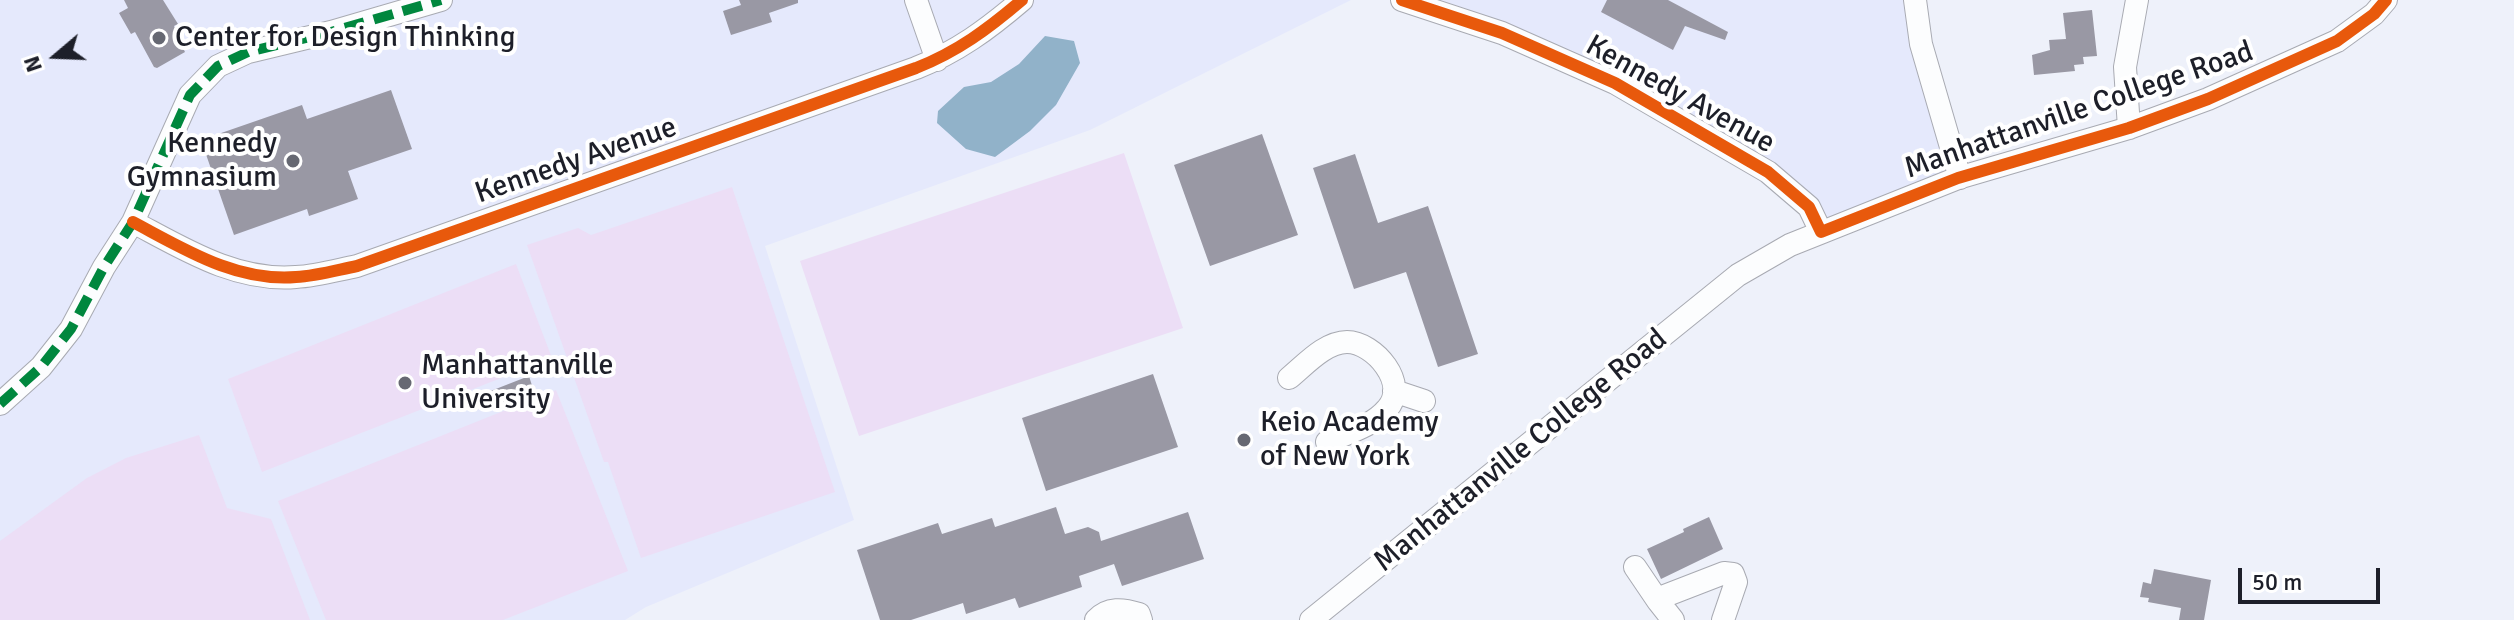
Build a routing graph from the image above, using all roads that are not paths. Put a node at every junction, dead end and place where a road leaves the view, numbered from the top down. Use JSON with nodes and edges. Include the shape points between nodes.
{"nodes":[{"id":1,"x":441,"y":0,"type":"edge"},
{"id":2,"x":916,"y":0,"type":"edge"},
{"id":3,"x":1022,"y":0,"type":"edge"},
{"id":4,"x":1402,"y":0,"type":"edge"},
{"id":5,"x":1915,"y":0,"type":"edge"},
{"id":6,"x":2137,"y":0,"type":"edge"},
{"id":7,"x":2386,"y":0,"type":"edge"},
{"id":8,"x":937,"y":60,"type":"junction"},
{"id":9,"x":2129,"y":128,"type":"junction"},
{"id":10,"x":1960,"y":178,"type":"junction"},
{"id":11,"x":133,"y":222,"type":"junction"},
{"id":12,"x":1821,"y":232,"type":"junction"},
{"id":13,"x":1289,"y":378,"type":"dead end"},
{"id":14,"x":1394,"y":391,"type":"junction"},
{"id":15,"x":1424,"y":401,"type":"dead end"},
{"id":16,"x":0,"y":404,"type":"edge"},
{"id":17,"x":1327,"y":442,"type":"dead end"},
{"id":18,"x":1635,"y":567,"type":"dead end"},
{"id":19,"x":1658,"y":601,"type":"junction"},
{"id":20,"x":1096,"y":620,"type":"edge"},
{"id":21,"x":1141,"y":620,"type":"edge"},
{"id":22,"x":1311,"y":620,"type":"edge"},
{"id":23,"x":1673,"y":620,"type":"edge"},
{"id":24,"x":1723,"y":620,"type":"edge"}],
"edges":[{"from":1,"to":11,"type":"street","via":[[248,52],[218,66],[190,95]]},
{"from":2,"to":8,"type":"street"},
{"from":3,"to":8,"type":"street","name":"Kennedy Avenue","via":[[987,31]]},
{"from":4,"to":12,"type":"street","name":"Kennedy Avenue","via":[[1502,33],[1615,83],[1768,172],[1809,207]]},
{"from":5,"to":10,"type":"street","via":[[1921,44]]},
{"from":6,"to":9,"type":"street","via":[[2125,67]]},
{"from":7,"to":9,"type":"street","name":"Manhattanville College Road","via":[[2337,41]]},
{"from":8,"to":11,"type":"street","name":"Kennedy Avenue","via":[[375,260],[318,274],[244,274],[198,257]]},
{"from":9,"to":10,"type":"street","name":"Manhattanville College Road"},
{"from":10,"to":12,"type":"street","name":"Manhattanville College Road"},
{"from":11,"to":16,"type":"street","via":[[71,329],[41,367]]},
{"from":12,"to":22,"type":"street","name":"Manhattanville College Road","via":[[1738,275]]},
{"from":13,"to":14,"type":"street","via":[[1330,346],[1346,342],[1373,352],[1392,377]]},
{"from":14,"to":15,"type":"street"},
{"from":14,"to":17,"type":"street","via":[[1390,407],[1377,419]]},
{"from":18,"to":19,"type":"street"},
{"from":19,"to":23,"type":"street"},
{"from":19,"to":24,"type":"street","via":[[1733,574],[1736,582]]},
{"from":20,"to":21,"type":"street","via":[[1103,612],[1123,609],[1139,614]]}]}
